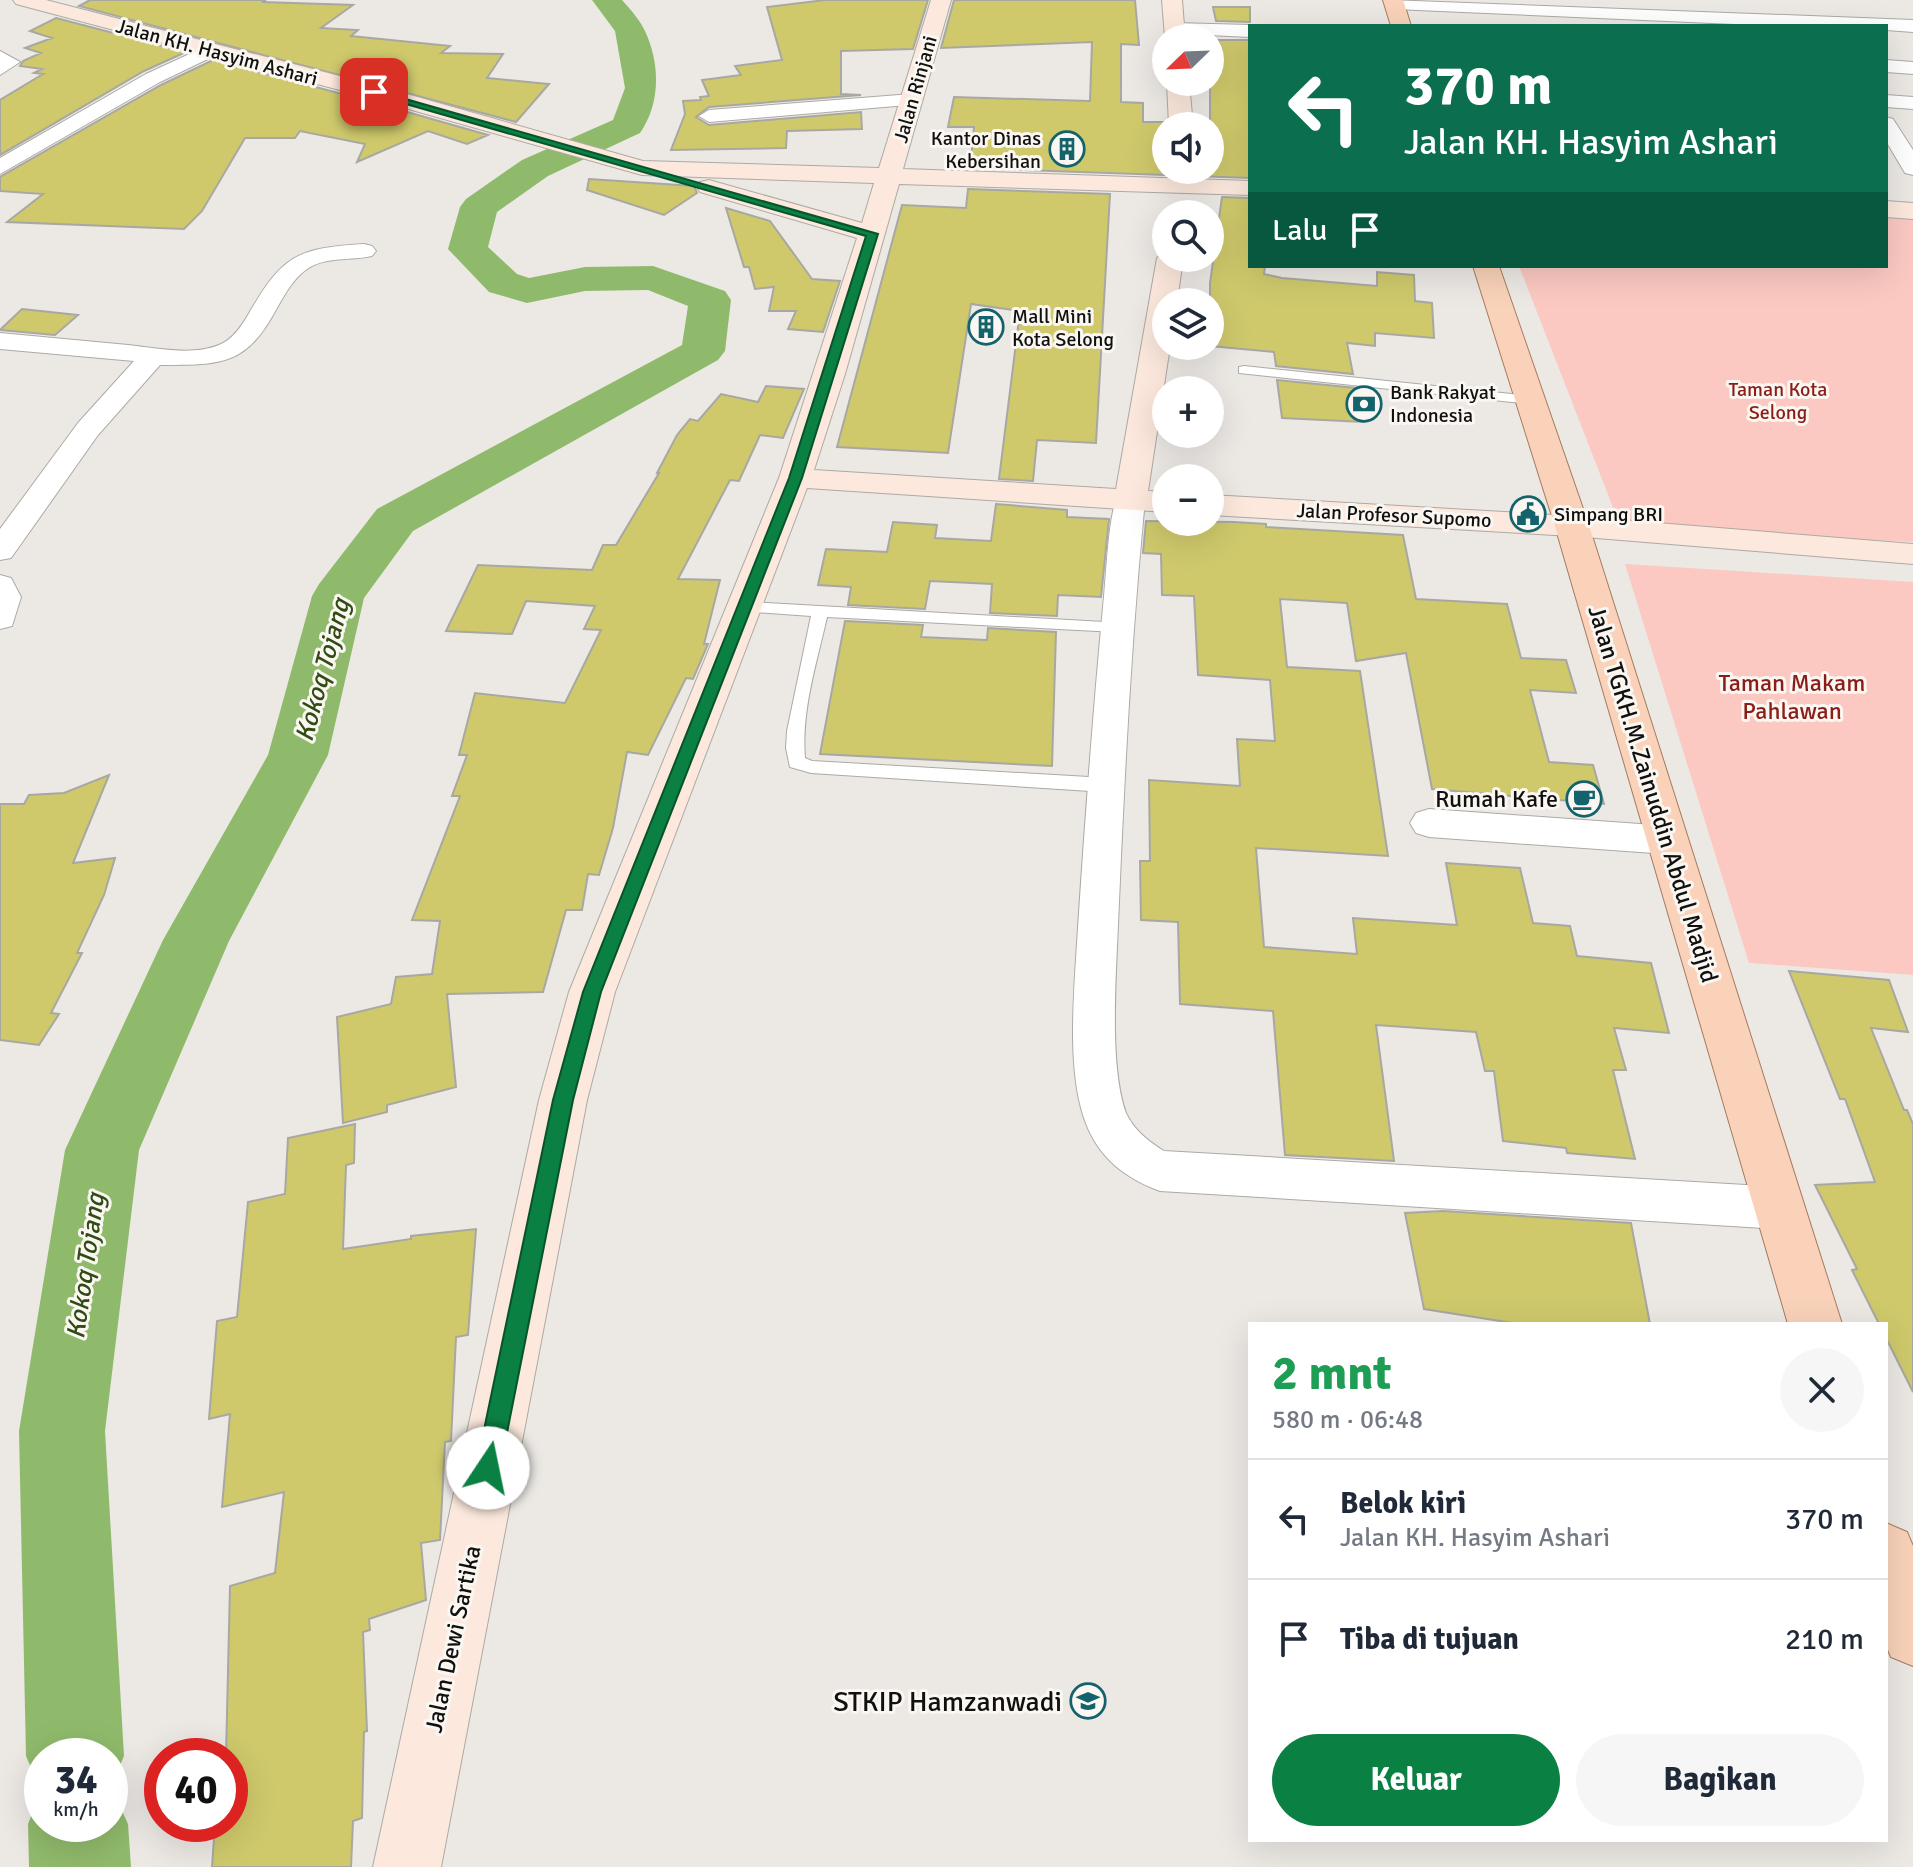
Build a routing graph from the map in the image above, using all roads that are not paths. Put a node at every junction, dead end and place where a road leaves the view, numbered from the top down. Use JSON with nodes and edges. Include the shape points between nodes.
{"nodes":[{"id":1,"x":23,"y":0,"type":"edge"},
{"id":2,"x":941,"y":0,"type":"edge"},
{"id":3,"x":1172,"y":0,"type":"edge"},
{"id":4,"x":1800,"y":0,"type":"edge"},
{"id":5,"x":1393,"y":2,"type":"edge"},
{"id":6,"x":1577,"y":19,"type":"edge"},
{"id":7,"x":1695,"y":21,"type":"edge"},
{"id":8,"x":1907,"y":21,"type":"edge"},
{"id":9,"x":1174,"y":24,"type":"edge"},
{"id":10,"x":1400,"y":24,"type":"edge"},
{"id":11,"x":1813,"y":24,"type":"edge"},
{"id":12,"x":1248,"y":31,"type":"edge"},
{"id":13,"x":1224,"y":32,"type":"edge"},
{"id":14,"x":209,"y":51,"type":"junction"},
{"id":15,"x":0,"y":57,"type":"edge"},
{"id":16,"x":1888,"y":66,"type":"edge"},
{"id":17,"x":1913,"y":68,"type":"edge"},
{"id":18,"x":0,"y":69,"type":"edge"},
{"id":19,"x":912,"y":100,"type":"junction"},
{"id":20,"x":1888,"y":101,"type":"edge"},
{"id":21,"x":1913,"y":103,"type":"edge"},
{"id":22,"x":709,"y":116,"type":"dead end"},
{"id":23,"x":1888,"y":126,"type":"edge"},
{"id":24,"x":630,"y":164,"type":"junction"},
{"id":25,"x":0,"y":167,"type":"edge"},
{"id":26,"x":1913,"y":168,"type":"edge"},
{"id":27,"x":889,"y":178,"type":"junction"},
{"id":28,"x":1152,"y":178,"type":"edge"},
{"id":29,"x":1223,"y":184,"type":"edge"},
{"id":30,"x":1248,"y":188,"type":"edge"},
{"id":31,"x":1888,"y":209,"type":"edge"},
{"id":32,"x":1913,"y":211,"type":"edge"},
{"id":33,"x":872,"y":234,"type":"junction"},
{"id":34,"x":364,"y":251,"type":"dead end"},
{"id":35,"x":1487,"y":268,"type":"edge"},
{"id":36,"x":1169,"y":272,"type":"edge"},
{"id":37,"x":0,"y":341,"type":"edge"},
{"id":38,"x":150,"y":357,"type":"junction"},
{"id":39,"x":1244,"y":370,"type":"dead end"},
{"id":40,"x":1530,"y":400,"type":"junction"},
{"id":41,"x":795,"y":478,"type":"junction"},
{"id":42,"x":1148,"y":501,"type":"edge"},
{"id":43,"x":1224,"y":506,"type":"edge"},
{"id":44,"x":1572,"y":526,"type":"junction"},
{"id":45,"x":0,"y":551,"type":"edge"},
{"id":46,"x":1913,"y":554,"type":"edge"},
{"id":47,"x":0,"y":585,"type":"edge"},
{"id":48,"x":747,"y":607,"type":"junction"},
{"id":49,"x":820,"y":611,"type":"junction"},
{"id":50,"x":0,"y":619,"type":"edge"},
{"id":51,"x":1116,"y":627,"type":"junction"},
{"id":52,"x":1106,"y":785,"type":"junction"},
{"id":53,"x":1429,"y":823,"type":"dead end"},
{"id":54,"x":1668,"y":840,"type":"junction"},
{"id":55,"x":1780,"y":1208,"type":"junction"},
{"id":56,"x":1814,"y":1322,"type":"edge"},
{"id":57,"x":1888,"y":1559,"type":"edge"},
{"id":58,"x":1913,"y":1635,"type":"edge"},
{"id":59,"x":407,"y":1867,"type":"edge"}],
"edges":[{"from":1,"to":14,"type":"street","name":"Jalan KH. Hasyim Ashari"},
{"from":2,"to":19,"type":"street","name":"Jalan Rinjani"},
{"from":3,"to":9,"type":"street"},
{"from":4,"to":11,"type":"street"},
{"from":5,"to":6,"type":"street"},
{"from":5,"to":10,"type":"main road"},
{"from":6,"to":7,"type":"street"},
{"from":7,"to":11,"type":"street"},
{"from":8,"to":11,"type":"street"},
{"from":12,"to":13,"type":"street"},
{"from":14,"to":24,"type":"street","name":"Jalan KH. Hasyim Ashari"},
{"from":14,"to":25,"type":"street"},
{"from":15,"to":18,"type":"street","via":[[10,62]]},
{"from":16,"to":17,"type":"street"},
{"from":19,"to":22,"type":"street"},
{"from":19,"to":27,"type":"street","name":"Jalan Rinjani"},
{"from":20,"to":21,"type":"street"},
{"from":23,"to":26,"type":"street"},
{"from":24,"to":27,"type":"street","name":"Jalan KH. Hasyim Ashari"},
{"from":24,"to":33,"type":"street","name":"Jalan KH. Hasyim Ashari"},
{"from":27,"to":28,"type":"street","name":"Jalan KH. Hasyim Ashari"},
{"from":27,"to":33,"type":"street","name":"Jalan Dewi Sartika"},
{"from":29,"to":30,"type":"street","name":"Jalan KH. Hasyim Ashari"},
{"from":31,"to":32,"type":"street"},
{"from":33,"to":41,"type":"street","name":"Jalan Dewi Sartika"},
{"from":34,"to":38,"type":"street","via":[[292,265],[255,327],[235,347]]},
{"from":35,"to":40,"type":"main road","name":"Jalan TGKH.M.Zainuddin Abdul Madjid"},
{"from":36,"to":42,"type":"street"},
{"from":37,"to":38,"type":"street"},
{"from":38,"to":45,"type":"street","via":[[88,429]]},
{"from":39,"to":40,"type":"lane"},
{"from":40,"to":44,"type":"main road","name":"Jalan TGKH.M.Zainuddin Abdul Madjid"},
{"from":41,"to":42,"type":"street"},
{"from":41,"to":48,"type":"street","name":"Jalan Dewi Sartika"},
{"from":42,"to":51,"type":"street"},
{"from":43,"to":44,"type":"street","name":"Jalan Profesor Supomo"},
{"from":44,"to":46,"type":"street","name":"Jalan Profesor Supomo"},
{"from":44,"to":54,"type":"main road","name":"Jalan TGKH.M.Zainuddin Abdul Madjid"},
{"from":47,"to":50,"type":"street","via":[[5,597]]},
{"from":48,"to":49,"type":"lane"},
{"from":48,"to":59,"type":"street","name":"Jalan Dewi Sartika","via":[[616,930],[578,1038]]},
{"from":49,"to":51,"type":"lane"},
{"from":49,"to":52,"type":"lane","via":[[796,762]]},
{"from":51,"to":52,"type":"street"},
{"from":52,"to":55,"type":"street","via":[[1096,962],[1098,1073],[1107,1122],[1144,1165],[1222,1176]]},
{"from":53,"to":54,"type":"street"},
{"from":54,"to":55,"type":"main road","name":"Jalan TGKH.M.Zainuddin Abdul Madjid"},
{"from":55,"to":56,"type":"main road","name":"Jalan TGKH.M.Zainuddin Abdul Madjid"},
{"from":57,"to":58,"type":"main road"}]}
